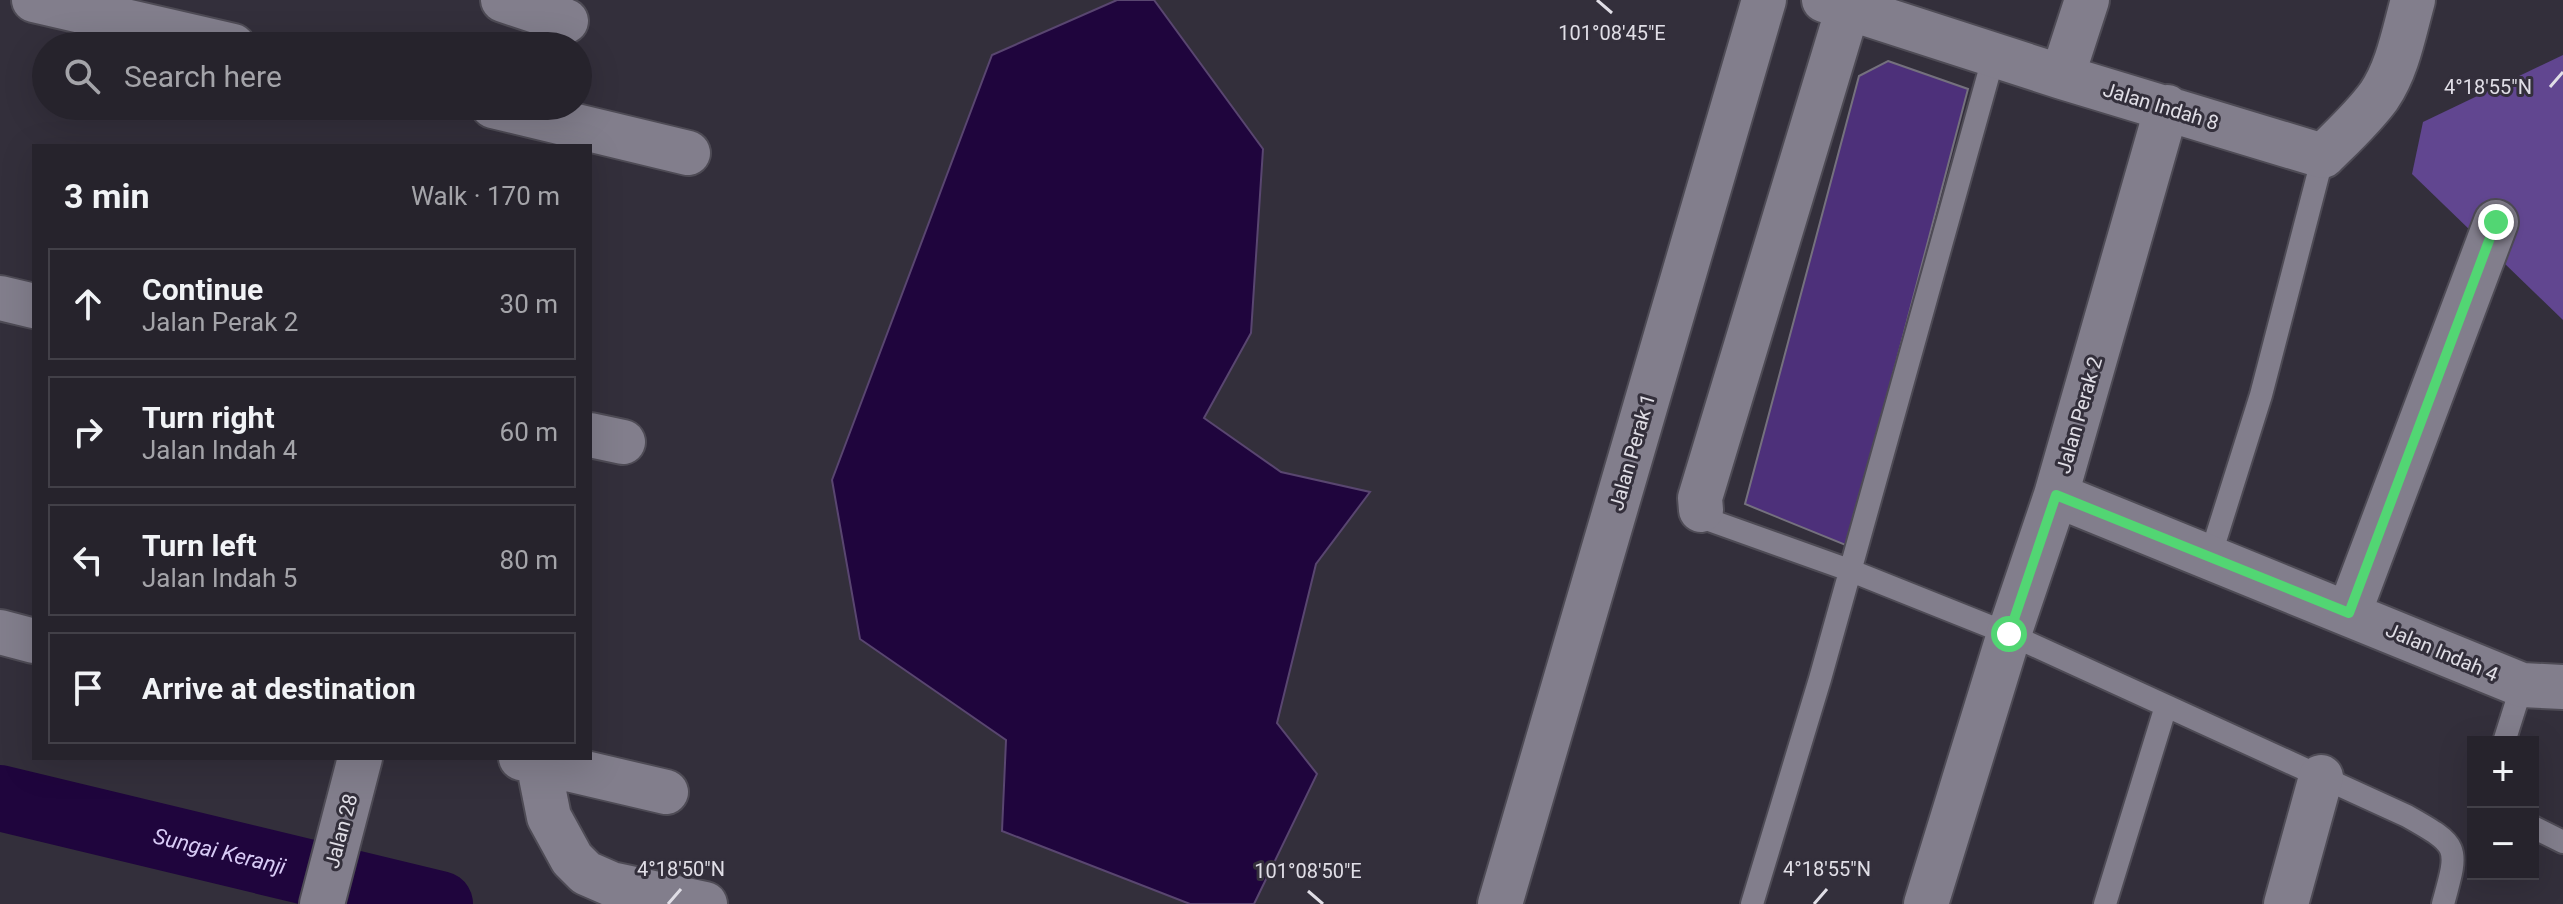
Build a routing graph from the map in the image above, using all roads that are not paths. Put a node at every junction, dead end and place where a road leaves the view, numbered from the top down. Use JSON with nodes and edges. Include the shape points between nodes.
{"nodes":[{"id":1,"x":34,"y":0,"type":"edge"},
{"id":2,"x":503,"y":0,"type":"edge"},
{"id":3,"x":1764,"y":0,"type":"edge"},
{"id":4,"x":2087,"y":0,"type":"edge"},
{"id":5,"x":2413,"y":0,"type":"edge"},
{"id":6,"x":1836,"y":4,"type":"edge"},
{"id":7,"x":571,"y":22,"type":"edge"},
{"id":8,"x":172,"y":32,"type":"edge"},
{"id":9,"x":1994,"y":55,"type":"junction"},
{"id":10,"x":2062,"y":77,"type":"junction"},
{"id":11,"x":2167,"y":107,"type":"junction"},
{"id":12,"x":547,"y":124,"type":"edge"},
{"id":13,"x":688,"y":153,"type":"dead end"},
{"id":14,"x":2323,"y":156,"type":"junction"},
{"id":15,"x":2496,"y":222,"type":"dead end"},
{"id":16,"x":0,"y":298,"type":"edge"},
{"id":17,"x":32,"y":306,"type":"edge"},
{"id":18,"x":2056,"y":495,"type":"junction"},
{"id":19,"x":1701,"y":510,"type":"joint"},
{"id":20,"x":2210,"y":557,"type":"junction"},
{"id":21,"x":1849,"y":570,"type":"junction"},
{"id":22,"x":2349,"y":613,"type":"junction"},
{"id":23,"x":0,"y":632,"type":"edge"},
{"id":24,"x":2009,"y":634,"type":"junction"},
{"id":25,"x":32,"y":640,"type":"edge"},
{"id":26,"x":2542,"y":686,"type":"edge"},
{"id":27,"x":2166,"y":706,"type":"junction"},
{"id":28,"x":2508,"y":736,"type":"edge"},
{"id":29,"x":529,"y":760,"type":"edge"},
{"id":30,"x":355,"y":776,"type":"edge"},
{"id":31,"x":2321,"y":777,"type":"junction"},
{"id":32,"x":666,"y":792,"type":"dead end"},
{"id":33,"x":2539,"y":830,"type":"edge"},
{"id":34,"x":2563,"y":842,"type":"edge"},
{"id":35,"x":322,"y":904,"type":"edge"},
{"id":36,"x":705,"y":904,"type":"edge"},
{"id":37,"x":1500,"y":904,"type":"edge"},
{"id":38,"x":1752,"y":904,"type":"edge"},
{"id":39,"x":1926,"y":904,"type":"edge"},
{"id":40,"x":2105,"y":904,"type":"edge"},
{"id":41,"x":2286,"y":904,"type":"edge"},
{"id":42,"x":2443,"y":904,"type":"edge"}],
"edges":[{"from":1,"to":8,"type":"street"},
{"from":2,"to":7,"type":"street"},
{"from":3,"to":37,"type":"street","name":"Jalan Perak 1"},
{"from":4,"to":10,"type":"street"},
{"from":5,"to":14,"type":"street","via":[[2380,94]]},
{"from":6,"to":9,"type":"street","name":"Jalan Indah 8"},
{"from":6,"to":19,"type":"street","via":[[1700,498]]},
{"from":9,"to":10,"type":"street","name":"Jalan Indah 8"},
{"from":9,"to":21,"type":"lane"},
{"from":10,"to":11,"type":"street","name":"Jalan Indah 8"},
{"from":11,"to":14,"type":"street","name":"Jalan Indah 8"},
{"from":11,"to":18,"type":"street","name":"Jalan Perak 2"},
{"from":12,"to":13,"type":"street"},
{"from":14,"to":20,"type":"lane","via":[[2261,395]]},
{"from":15,"to":22,"type":"street"},
{"from":16,"to":17,"type":"street"},
{"from":18,"to":20,"type":"street","name":"Jalan Indah 4"},
{"from":18,"to":24,"type":"street","name":"Jalan Perak 2"},
{"from":19,"to":21,"type":"lane","via":[[1709,520]]},
{"from":20,"to":22,"type":"street","name":"Jalan Indah 4"},
{"from":21,"to":24,"type":"lane"},
{"from":21,"to":38,"type":"lane"},
{"from":22,"to":26,"type":"street","name":"Jalan Indah 4"},
{"from":23,"to":25,"type":"street"},
{"from":24,"to":27,"type":"lane"},
{"from":24,"to":39,"type":"street","name":"Jalan Perak 2"},
{"from":26,"to":28,"type":"lane"},
{"from":27,"to":31,"type":"lane"},
{"from":27,"to":40,"type":"lane"},
{"from":29,"to":32,"type":"street"},
{"from":29,"to":36,"type":"street","via":[[549,817],[586,873],[611,884]]},
{"from":30,"to":35,"type":"street","name":"Jalan 28"},
{"from":31,"to":41,"type":"street"},
{"from":31,"to":42,"type":"lane","via":[[2445,837],[2454,865]]},
{"from":33,"to":34,"type":"lane"}]}
